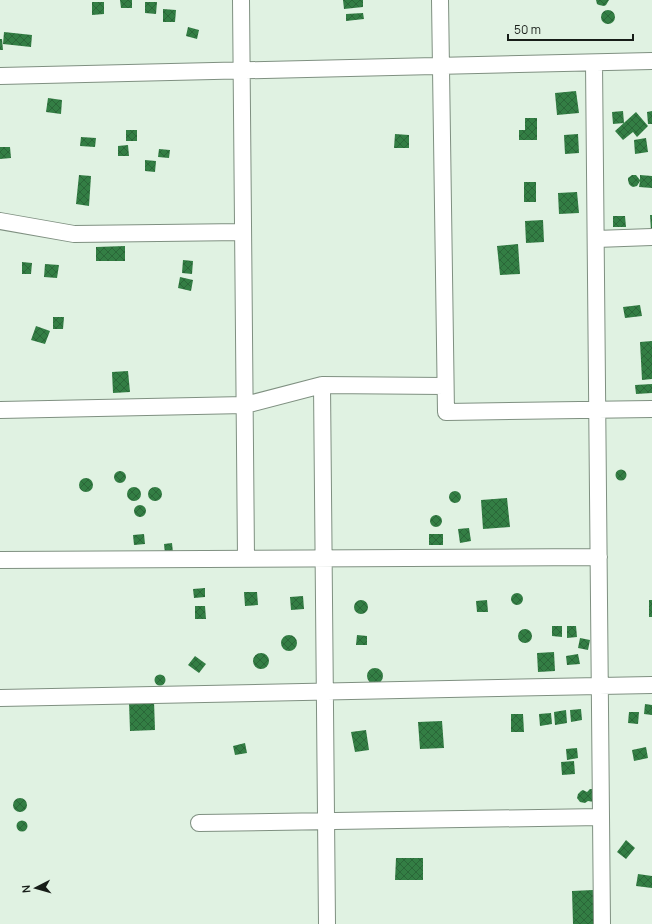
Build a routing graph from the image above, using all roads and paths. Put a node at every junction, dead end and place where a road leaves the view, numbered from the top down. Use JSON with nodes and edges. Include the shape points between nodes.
{"nodes":[{"id":1,"x":241,"y":0,"type":"edge"},
{"id":2,"x":440,"y":0,"type":"edge"},
{"id":3,"x":652,"y":61,"type":"edge"},
{"id":4,"x":594,"y":62,"type":"junction"},
{"id":5,"x":441,"y":66,"type":"junction"},
{"id":6,"x":242,"y":71,"type":"junction"},
{"id":7,"x":0,"y":76,"type":"edge"},
{"id":8,"x":0,"y":221,"type":"edge"},
{"id":9,"x":243,"y":232,"type":"junction"},
{"id":10,"x":652,"y":237,"type":"edge"},
{"id":11,"x":596,"y":239,"type":"junction"},
{"id":12,"x":322,"y":385,"type":"junction"},
{"id":13,"x":445,"y":386,"type":"junction"},
{"id":14,"x":245,"y":405,"type":"junction"},
{"id":15,"x":0,"y":410,"type":"edge"},
{"id":16,"x":597,"y":410,"type":"junction"},
{"id":17,"x":652,"y":410,"type":"edge"},
{"id":18,"x":599,"y":557,"type":"junction"},
{"id":19,"x":246,"y":558,"type":"junction"},
{"id":20,"x":324,"y":558,"type":"junction"},
{"id":21,"x":0,"y":560,"type":"edge"},
{"id":22,"x":652,"y":685,"type":"edge"},
{"id":23,"x":600,"y":686,"type":"junction"},
{"id":24,"x":325,"y":691,"type":"junction"},
{"id":25,"x":0,"y":698,"type":"edge"},
{"id":26,"x":601,"y":817,"type":"junction"},
{"id":27,"x":326,"y":821,"type":"junction"},
{"id":28,"x":199,"y":823,"type":"dead end"},
{"id":29,"x":327,"y":924,"type":"edge"},
{"id":30,"x":602,"y":924,"type":"edge"}],
"edges":[{"from":1,"to":6,"type":"street"},
{"from":2,"to":5,"type":"street"},
{"from":3,"to":4,"type":"street"},
{"from":4,"to":5,"type":"street"},
{"from":4,"to":11,"type":"street"},
{"from":5,"to":6,"type":"street"},
{"from":5,"to":13,"type":"street"},
{"from":6,"to":7,"type":"street"},
{"from":6,"to":9,"type":"street"},
{"from":8,"to":9,"type":"street","via":[[74,234]]},
{"from":9,"to":14,"type":"street"},
{"from":10,"to":11,"type":"street"},
{"from":11,"to":16,"type":"street"},
{"from":12,"to":13,"type":"street"},
{"from":12,"to":14,"type":"street"},
{"from":12,"to":20,"type":"street"},
{"from":13,"to":16,"type":"street","via":[[446,412]]},
{"from":14,"to":15,"type":"street"},
{"from":14,"to":19,"type":"street"},
{"from":16,"to":17,"type":"street"},
{"from":16,"to":18,"type":"street"},
{"from":18,"to":20,"type":"street"},
{"from":18,"to":23,"type":"street"},
{"from":19,"to":20,"type":"street"},
{"from":19,"to":21,"type":"street"},
{"from":20,"to":24,"type":"street"},
{"from":22,"to":23,"type":"street"},
{"from":23,"to":24,"type":"street"},
{"from":23,"to":26,"type":"street"},
{"from":24,"to":25,"type":"street"},
{"from":24,"to":27,"type":"street"},
{"from":26,"to":27,"type":"street"},
{"from":26,"to":30,"type":"street"},
{"from":27,"to":28,"type":"street"},
{"from":27,"to":29,"type":"street"}]}
